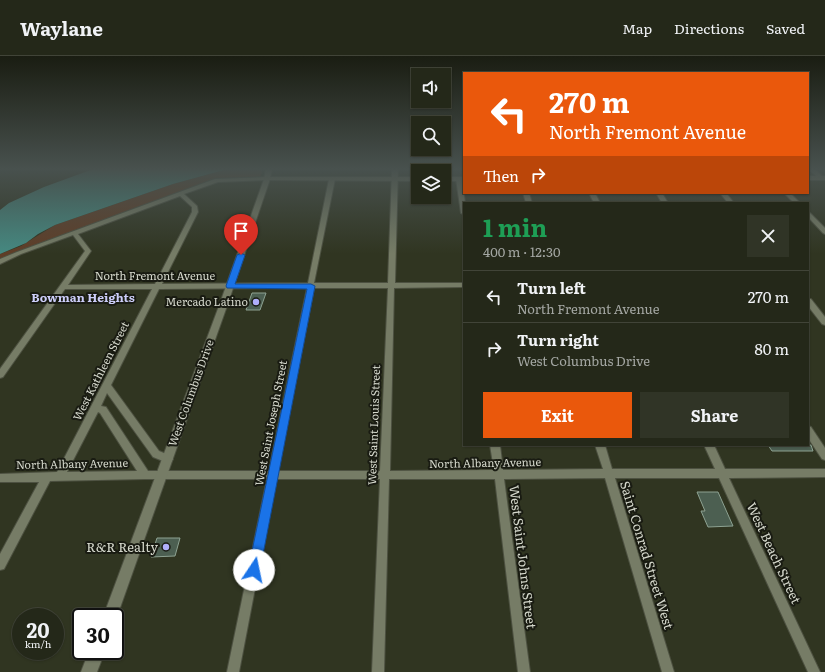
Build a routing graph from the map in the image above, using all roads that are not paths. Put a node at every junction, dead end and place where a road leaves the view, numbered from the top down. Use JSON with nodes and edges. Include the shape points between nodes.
{"nodes":[{"id":1,"x":170,"y":197,"type":"edge"},
{"id":2,"x":184,"y":197,"type":"edge"},
{"id":3,"x":261,"y":197,"type":"edge"},
{"id":4,"x":329,"y":197,"type":"edge"},
{"id":5,"x":393,"y":197,"type":"edge"},
{"id":6,"x":809,"y":215,"type":"edge"},
{"id":7,"x":825,"y":232,"type":"edge"},
{"id":8,"x":74,"y":233,"type":"junction"},
{"id":9,"x":0,"y":262,"type":"edge"},
{"id":10,"x":391,"y":285,"type":"junction"},
{"id":11,"x":463,"y":285,"type":"edge"},
{"id":12,"x":230,"y":286,"type":"junction"},
{"id":13,"x":311,"y":286,"type":"junction"},
{"id":14,"x":62,"y":287,"type":"junction"},
{"id":15,"x":157,"y":287,"type":"junction"},
{"id":16,"x":809,"y":302,"type":"edge"},
{"id":17,"x":825,"y":322,"type":"edge"},
{"id":18,"x":0,"y":375,"type":"edge"},
{"id":19,"x":107,"y":386,"type":"junction"},
{"id":20,"x":96,"y":408,"type":"junction"},
{"id":21,"x":809,"y":432,"type":"edge"},
{"id":22,"x":495,"y":446,"type":"edge"},
{"id":23,"x":600,"y":446,"type":"edge"},
{"id":24,"x":709,"y":446,"type":"edge"},
{"id":25,"x":825,"y":456,"type":"edge"},
{"id":26,"x":168,"y":459,"type":"junction"},
{"id":27,"x":825,"y":473,"type":"edge"},
{"id":28,"x":609,"y":474,"type":"junction"},
{"id":29,"x":722,"y":474,"type":"junction"},
{"id":30,"x":145,"y":475,"type":"junction"},
{"id":31,"x":273,"y":475,"type":"junction"},
{"id":32,"x":499,"y":475,"type":"junction"},
{"id":33,"x":162,"y":476,"type":"junction"},
{"id":34,"x":384,"y":476,"type":"junction"},
{"id":35,"x":47,"y":477,"type":"junction"},
{"id":36,"x":60,"y":477,"type":"junction"},
{"id":37,"x":0,"y":478,"type":"edge"},
{"id":38,"x":0,"y":565,"type":"edge"},
{"id":39,"x":113,"y":608,"type":"edge"},
{"id":40,"x":94,"y":660,"type":"edge"},
{"id":41,"x":89,"y":672,"type":"edge"},
{"id":42,"x":233,"y":672,"type":"edge"},
{"id":43,"x":378,"y":672,"type":"edge"},
{"id":44,"x":524,"y":672,"type":"edge"},
{"id":45,"x":668,"y":672,"type":"edge"},
{"id":46,"x":814,"y":672,"type":"edge"}],
"edges":[{"from":1,"to":8,"type":"street"},
{"from":2,"to":15,"type":"street","name":"West Kathleen Street","via":[[195,207],[195,212]]},
{"from":3,"to":12,"type":"main road","name":"West Columbus Drive"},
{"from":4,"to":13,"type":"street","name":"West Saint Joseph Street"},
{"from":5,"to":10,"type":"street","name":"West Saint Louis Street"},
{"from":6,"to":7,"type":"street"},
{"from":8,"to":9,"type":"street"},
{"from":8,"to":14,"type":"street","via":[[88,250]]},
{"from":10,"to":11,"type":"street","name":"North Fremont Avenue"},
{"from":10,"to":13,"type":"street","name":"North Fremont Avenue"},
{"from":10,"to":34,"type":"street","name":"West Saint Louis Street"},
{"from":12,"to":13,"type":"street","name":"North Fremont Avenue"},
{"from":12,"to":15,"type":"street","name":"North Fremont Avenue"},
{"from":12,"to":26,"type":"main road","name":"West Columbus Drive"},
{"from":13,"to":31,"type":"street","name":"West Saint Joseph Street"},
{"from":14,"to":15,"type":"street","name":"North Fremont Avenue"},
{"from":14,"to":18,"type":"street"},
{"from":15,"to":19,"type":"street","name":"West Kathleen Street"},
{"from":16,"to":17,"type":"street"},
{"from":19,"to":20,"type":"street","name":"West Kathleen Street"},
{"from":19,"to":26,"type":"street","via":[[156,454]]},
{"from":20,"to":30,"type":"street","name":"North Albany Avenue","via":[[103,410]]},
{"from":20,"to":36,"type":"street","name":"West Kathleen Street"},
{"from":21,"to":25,"type":"street"},
{"from":22,"to":32,"type":"street","name":"West Saint Johns Street"},
{"from":23,"to":28,"type":"street","name":"Saint Conrad Street West"},
{"from":24,"to":29,"type":"street","name":"West Beach Street"},
{"from":26,"to":33,"type":"main road","name":"West Columbus Drive"},
{"from":27,"to":29,"type":"street","name":"North Albany Avenue"},
{"from":28,"to":29,"type":"street","name":"North Albany Avenue"},
{"from":28,"to":32,"type":"street","name":"North Albany Avenue"},
{"from":28,"to":45,"type":"street","name":"Saint Conrad Street West"},
{"from":29,"to":46,"type":"street","name":"West Beach Street"},
{"from":30,"to":33,"type":"street","name":"North Albany Avenue"},
{"from":30,"to":36,"type":"street","name":"North Albany Avenue"},
{"from":31,"to":33,"type":"street","name":"North Albany Avenue"},
{"from":31,"to":34,"type":"street","name":"North Albany Avenue"},
{"from":31,"to":42,"type":"street","name":"West Saint Joseph Street"},
{"from":32,"to":34,"type":"street","name":"North Albany Avenue"},
{"from":32,"to":44,"type":"street","name":"West Saint Johns Street"},
{"from":33,"to":39,"type":"main road","name":"West Columbus Drive"},
{"from":34,"to":43,"type":"street","name":"West Saint Louis Street"},
{"from":35,"to":36,"type":"street","name":"North Albany Avenue"},
{"from":35,"to":37,"type":"street","name":"North Albany Avenue"},
{"from":35,"to":38,"type":"street"},
{"from":40,"to":41,"type":"main road"}]}
